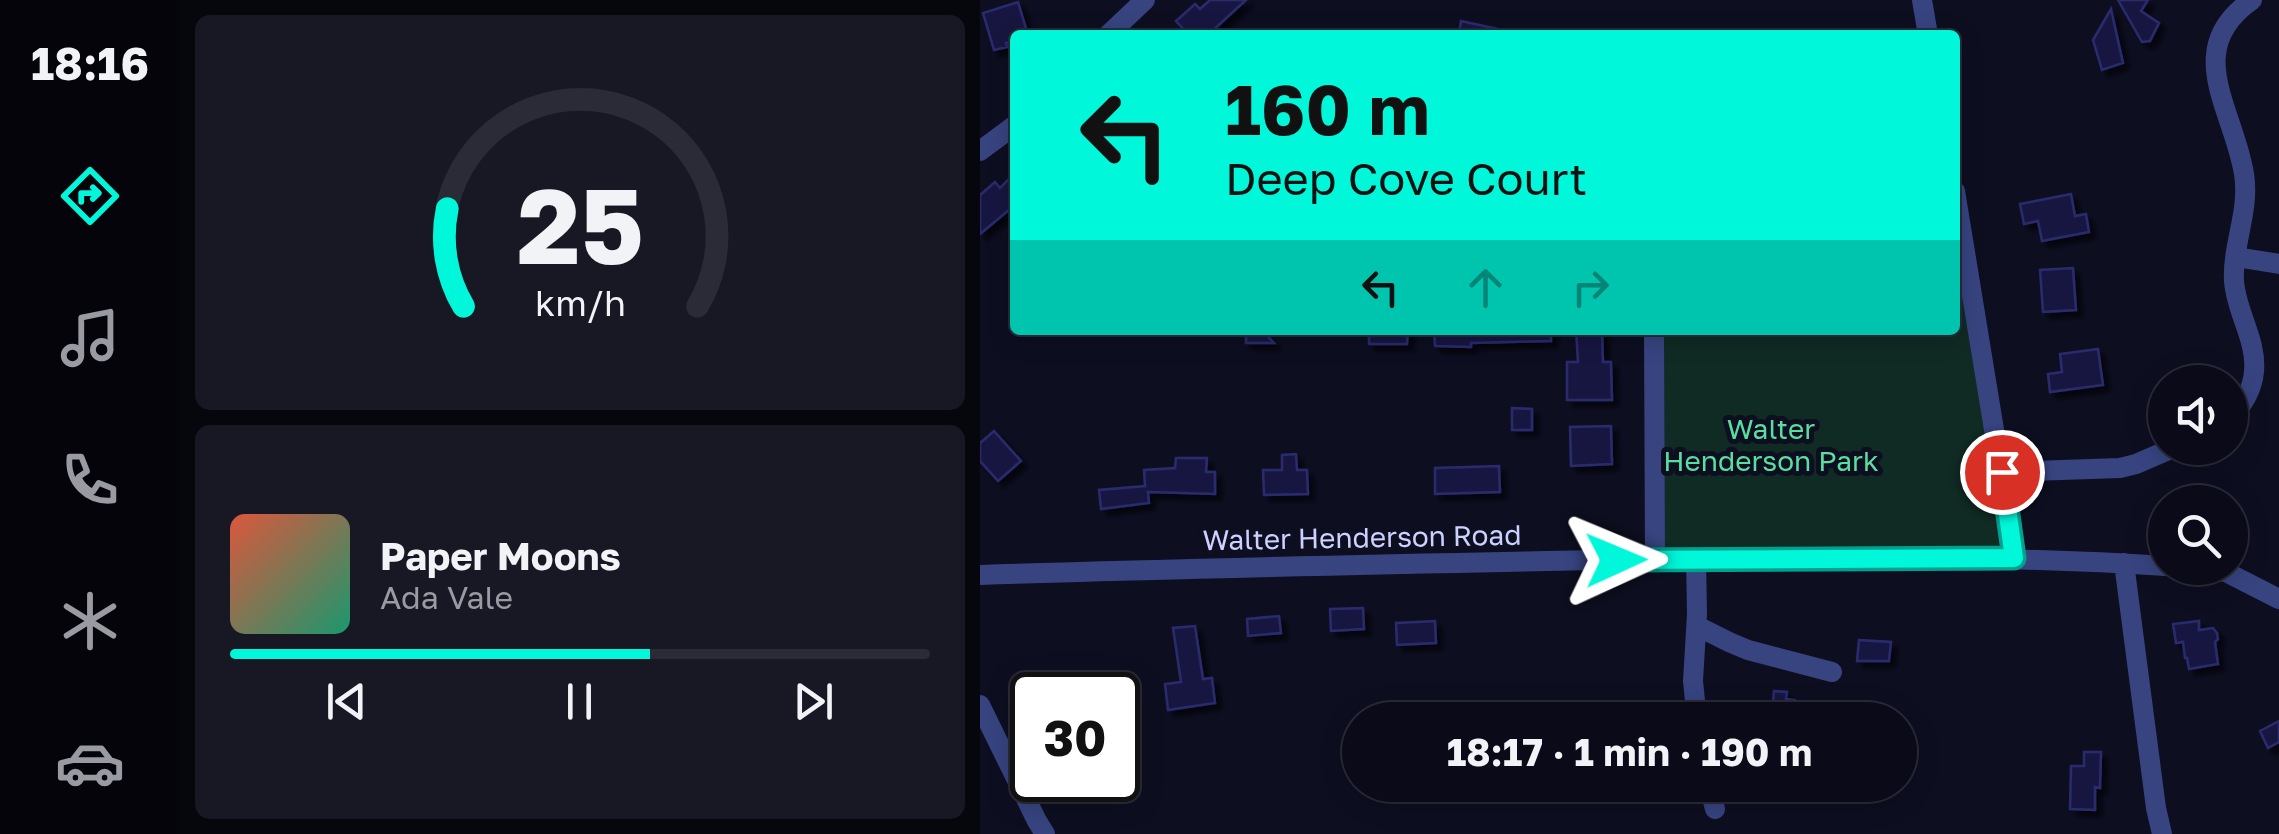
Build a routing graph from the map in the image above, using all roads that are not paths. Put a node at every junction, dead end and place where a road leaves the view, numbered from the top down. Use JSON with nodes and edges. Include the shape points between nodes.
{"nodes":[{"id":1,"x":1144,"y":0,"type":"edge"},
{"id":2,"x":1922,"y":0,"type":"edge"},
{"id":3,"x":2252,"y":0,"type":"edge"},
{"id":4,"x":1113,"y":30,"type":"edge"},
{"id":5,"x":1927,"y":30,"type":"edge"},
{"id":6,"x":1010,"y":128,"type":"edge"},
{"id":7,"x":980,"y":151,"type":"edge"},
{"id":8,"x":1960,"y":248,"type":"edge"},
{"id":9,"x":2236,"y":256,"type":"junction"},
{"id":10,"x":2279,"y":264,"type":"edge"},
{"id":11,"x":1654,"y":335,"type":"edge"},
{"id":12,"x":2248,"y":391,"type":"edge"},
{"id":13,"x":2148,"y":459,"type":"edge"},
{"id":14,"x":2002,"y":472,"type":"junction"},
{"id":15,"x":1696,"y":558,"type":"junction"},
{"id":16,"x":2014,"y":558,"type":"junction"},
{"id":17,"x":1655,"y":559,"type":"junction"},
{"id":18,"x":2124,"y":564,"type":"junction"},
{"id":19,"x":2148,"y":565,"type":"edge"},
{"id":20,"x":980,"y":568,"type":"edge"},
{"id":21,"x":2248,"y":583,"type":"edge"},
{"id":22,"x":2279,"y":599,"type":"edge"},
{"id":23,"x":1697,"y":626,"type":"junction"},
{"id":24,"x":1832,"y":672,"type":"dead end"},
{"id":25,"x":1695,"y":702,"type":"edge"},
{"id":26,"x":980,"y":706,"type":"edge"},
{"id":27,"x":1713,"y":802,"type":"edge"},
{"id":28,"x":1715,"y":809,"type":"dead end"},
{"id":29,"x":1045,"y":834,"type":"edge"},
{"id":30,"x":2162,"y":834,"type":"edge"}],
"edges":[{"from":1,"to":4,"type":"street"},
{"from":2,"to":5,"type":"street"},
{"from":3,"to":9,"type":"street","via":[[2230,19],[2215,55],[2244,173]]},
{"from":6,"to":7,"type":"street"},
{"from":8,"to":14,"type":"street"},
{"from":9,"to":10,"type":"street"},
{"from":9,"to":12,"type":"street","via":[[2234,283],[2254,366]]},
{"from":11,"to":17,"type":"street"},
{"from":13,"to":14,"type":"street","via":[[2120,468]]},
{"from":14,"to":16,"type":"street"},
{"from":15,"to":16,"type":"street","name":"Walter Henderson Road"},
{"from":15,"to":17,"type":"street","name":"Walter Henderson Road"},
{"from":15,"to":23,"type":"street"},
{"from":16,"to":18,"type":"street","name":"Walter Henderson Road"},
{"from":17,"to":20,"type":"street","name":"Walter Henderson Road"},
{"from":18,"to":19,"type":"street","name":"Walter Henderson Road"},
{"from":18,"to":30,"type":"street"},
{"from":21,"to":22,"type":"street"},
{"from":23,"to":24,"type":"street","via":[[1748,650]]},
{"from":23,"to":25,"type":"street"},
{"from":26,"to":29,"type":"street"},
{"from":27,"to":28,"type":"street"}]}
